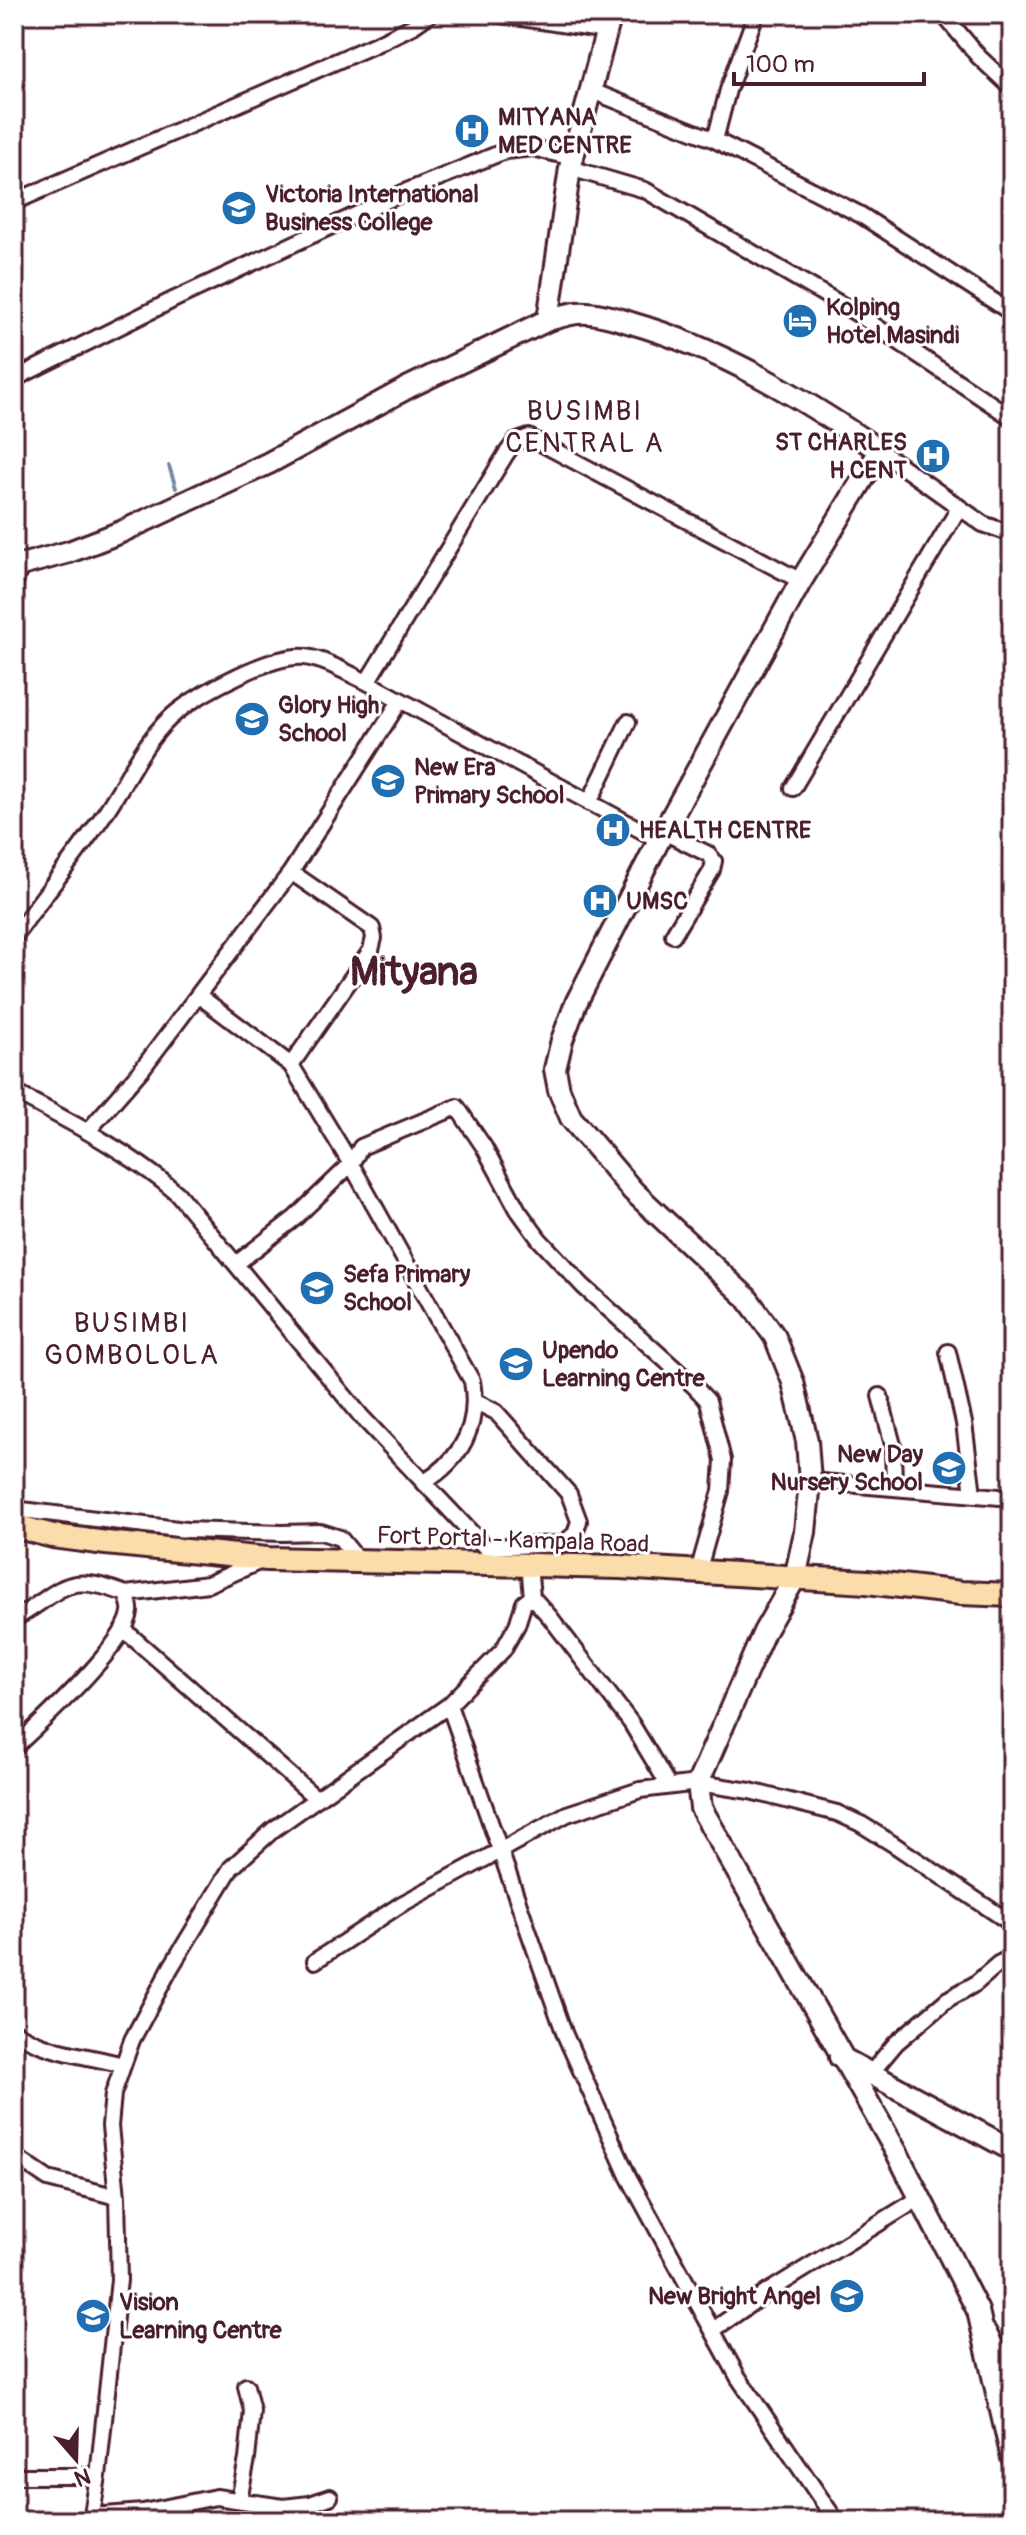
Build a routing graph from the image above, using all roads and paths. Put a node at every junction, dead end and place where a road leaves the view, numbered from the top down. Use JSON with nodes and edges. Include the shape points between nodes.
{"nodes":[{"id":1,"x":430,"y":14,"type":"edge"},
{"id":2,"x":494,"y":14,"type":"edge"},
{"id":3,"x":756,"y":14,"type":"edge"},
{"id":4,"x":943,"y":14,"type":"edge"},
{"id":5,"x":609,"y":22,"type":"edge"},
{"id":6,"x":1012,"y":88,"type":"edge"},
{"id":7,"x":592,"y":91,"type":"junction"},
{"id":8,"x":715,"y":140,"type":"junction"},
{"id":9,"x":572,"y":163,"type":"junction"},
{"id":10,"x":14,"y":202,"type":"edge"},
{"id":11,"x":1012,"y":313,"type":"edge"},
{"id":12,"x":548,"y":320,"type":"junction"},
{"id":13,"x":14,"y":379,"type":"edge"},
{"id":14,"x":1012,"y":418,"type":"edge"},
{"id":15,"x":880,"y":451,"type":"junction"},
{"id":16,"x":959,"y":508,"type":"junction"},
{"id":17,"x":1012,"y":534,"type":"edge"},
{"id":18,"x":16,"y":573,"type":"edge"},
{"id":19,"x":801,"y":581,"type":"junction"},
{"id":20,"x":367,"y":682,"type":"junction"},
{"id":21,"x":400,"y":701,"type":"junction"},
{"id":22,"x":628,"y":722,"type":"dead end"},
{"id":23,"x":793,"y":788,"type":"dead end"},
{"id":24,"x":589,"y":803,"type":"junction"},
{"id":25,"x":662,"y":836,"type":"junction"},
{"id":26,"x":291,"y":872,"type":"junction"},
{"id":27,"x":673,"y":935,"type":"dead end"},
{"id":28,"x":14,"y":937,"type":"edge"},
{"id":29,"x":198,"y":995,"type":"junction"},
{"id":30,"x":291,"y":1065,"type":"junction"},
{"id":31,"x":14,"y":1092,"type":"edge"},
{"id":32,"x":88,"y":1131,"type":"junction"},
{"id":33,"x":351,"y":1164,"type":"junction"},
{"id":34,"x":236,"y":1264,"type":"junction"},
{"id":35,"x":948,"y":1352,"type":"dead end"},
{"id":36,"x":880,"y":1396,"type":"dead end"},
{"id":37,"x":476,"y":1402,"type":"junction"},
{"id":38,"x":810,"y":1481,"type":"junction"},
{"id":39,"x":423,"y":1483,"type":"junction"},
{"id":40,"x":894,"y":1488,"type":"junction"},
{"id":41,"x":973,"y":1494,"type":"junction"},
{"id":42,"x":1012,"y":1498,"type":"edge"},
{"id":43,"x":14,"y":1509,"type":"edge"},
{"id":44,"x":14,"y":1526,"type":"edge"},
{"id":45,"x":493,"y":1556,"type":"junction"},
{"id":46,"x":267,"y":1559,"type":"junction"},
{"id":47,"x":358,"y":1560,"type":"junction"},
{"id":48,"x":529,"y":1565,"type":"junction"},
{"id":49,"x":698,"y":1572,"type":"junction"},
{"id":50,"x":795,"y":1578,"type":"junction"},
{"id":51,"x":126,"y":1594,"type":"junction"},
{"id":52,"x":1012,"y":1595,"type":"edge"},
{"id":53,"x":532,"y":1597,"type":"junction"},
{"id":54,"x":14,"y":1619,"type":"edge"},
{"id":55,"x":123,"y":1629,"type":"junction"},
{"id":56,"x":449,"y":1705,"type":"junction"},
{"id":57,"x":14,"y":1748,"type":"edge"},
{"id":58,"x":698,"y":1783,"type":"junction"},
{"id":59,"x":669,"y":1786,"type":"junction"},
{"id":60,"x":317,"y":1799,"type":"junction"},
{"id":61,"x":501,"y":1850,"type":"junction"},
{"id":62,"x":1012,"y":1924,"type":"edge"},
{"id":63,"x":1012,"y":1957,"type":"edge"},
{"id":64,"x":315,"y":1961,"type":"dead end"},
{"id":65,"x":14,"y":2031,"type":"edge"},
{"id":66,"x":840,"y":2057,"type":"junction"},
{"id":67,"x":123,"y":2065,"type":"junction"},
{"id":68,"x":871,"y":2073,"type":"junction"},
{"id":69,"x":1012,"y":2150,"type":"edge"},
{"id":70,"x":14,"y":2156,"type":"edge"},
{"id":71,"x":117,"y":2197,"type":"junction"},
{"id":72,"x":920,"y":2198,"type":"junction"},
{"id":73,"x":978,"y":2311,"type":"junction"},
{"id":74,"x":713,"y":2330,"type":"junction"},
{"id":75,"x":1012,"y":2377,"type":"edge"},
{"id":76,"x":246,"y":2386,"type":"dead end"},
{"id":77,"x":1012,"y":2458,"type":"edge"},
{"id":78,"x":14,"y":2476,"type":"edge"},
{"id":79,"x":98,"y":2476,"type":"junction"},
{"id":80,"x":330,"y":2497,"type":"dead end"},
{"id":81,"x":239,"y":2500,"type":"junction"},
{"id":82,"x":832,"y":2515,"type":"dead end"},
{"id":83,"x":92,"y":2519,"type":"edge"}],
"edges":[{"from":1,"to":10,"type":"street","via":[[376,44]]},
{"from":2,"to":5,"type":"street"},
{"from":3,"to":8,"type":"street"},
{"from":4,"to":6,"type":"street"},
{"from":5,"to":7,"type":"main road"},
{"from":7,"to":8,"type":"street"},
{"from":7,"to":9,"type":"main road"},
{"from":8,"to":11,"type":"street","via":[[861,215]]},
{"from":9,"to":12,"type":"main road"},
{"from":9,"to":13,"type":"street","via":[[533,148],[505,151],[393,197]]},
{"from":9,"to":14,"type":"street","via":[[645,190],[856,313]]},
{"from":12,"to":15,"type":"main road","via":[[580,312],[672,335],[727,358]]},
{"from":12,"to":18,"type":"main road","via":[[269,463],[121,532]]},
{"from":15,"to":16,"type":"street"},
{"from":15,"to":19,"type":"main road"},
{"from":16,"to":17,"type":"street"},
{"from":16,"to":23,"type":"street"},
{"from":19,"to":20,"type":"street","via":[[529,437],[515,442],[506,454]]},
{"from":19,"to":25,"type":"main road"},
{"from":20,"to":21,"type":"street"},
{"from":20,"to":28,"type":"street","via":[[304,657],[276,660],[178,712],[154,736],[107,811]]},
{"from":21,"to":24,"type":"street"},
{"from":21,"to":26,"type":"street"},
{"from":22,"to":24,"type":"street"},
{"from":24,"to":25,"type":"street"},
{"from":25,"to":27,"type":"street","via":[[714,861]]},
{"from":25,"to":38,"type":"main road","via":[[576,1003],[555,1069],[559,1090],[571,1118],[633,1191],[747,1298],[775,1337],[797,1397]]},
{"from":26,"to":29,"type":"street"},
{"from":26,"to":30,"type":"street","via":[[372,928],[374,938],[371,950]]},
{"from":29,"to":30,"type":"street"},
{"from":29,"to":32,"type":"street"},
{"from":30,"to":33,"type":"street"},
{"from":31,"to":32,"type":"street"},
{"from":32,"to":34,"type":"street","via":[[177,1193]]},
{"from":33,"to":34,"type":"street","via":[[295,1218]]},
{"from":33,"to":37,"type":"street","via":[[472,1381]]},
{"from":33,"to":49,"type":"street","via":[[361,1147],[457,1107],[539,1239],[708,1401],[723,1460],[721,1491]]},
{"from":34,"to":39,"type":"street"},
{"from":35,"to":41,"type":"street"},
{"from":36,"to":40,"type":"street","via":[[893,1445]]},
{"from":37,"to":39,"type":"street","via":[[472,1429],[440,1473]]},
{"from":37,"to":45,"type":"street","via":[[496,1412],[569,1494],[579,1521],[575,1534],[563,1544]]},
{"from":38,"to":40,"type":"street"},
{"from":38,"to":50,"type":"main road"},
{"from":39,"to":45,"type":"street"},
{"from":40,"to":41,"type":"street"},
{"from":41,"to":42,"type":"street"},
{"from":43,"to":47,"type":"street","via":[[186,1530],[321,1532],[340,1538]]},
{"from":44,"to":46,"type":"main road","name":"Fort Portal - Kampala Road","via":[[106,1543]]},
{"from":45,"to":47,"type":"main road","name":"Fort Portal - Kampala Road"},
{"from":45,"to":48,"type":"main road","name":"Fort Portal - Kampala Road"},
{"from":46,"to":47,"type":"main road","name":"Fort Portal - Kampala Road"},
{"from":46,"to":51,"type":"street","via":[[208,1584]]},
{"from":48,"to":49,"type":"main road","name":"Fort Portal - Kampala Road"},
{"from":48,"to":53,"type":"street"},
{"from":49,"to":50,"type":"main road","name":"Fort Portal - Kampala Road"},
{"from":50,"to":52,"type":"main road","name":"Fort Portal - Kampala Road"},
{"from":50,"to":58,"type":"main road","via":[[764,1632]]},
{"from":51,"to":54,"type":"street","via":[[87,1581],[70,1583]]},
{"from":51,"to":55,"type":"street","via":[[131,1611]]},
{"from":53,"to":56,"type":"street","via":[[524,1603],[503,1650]]},
{"from":53,"to":59,"type":"street","via":[[631,1723]]},
{"from":55,"to":57,"type":"street","via":[[83,1679]]},
{"from":55,"to":60,"type":"street"},
{"from":56,"to":60,"type":"street"},
{"from":56,"to":61,"type":"street"},
{"from":58,"to":59,"type":"street"},
{"from":58,"to":62,"type":"street","via":[[837,1813]]},
{"from":58,"to":66,"type":"main road","via":[[711,1830]]},
{"from":59,"to":61,"type":"street","via":[[567,1814]]},
{"from":60,"to":67,"type":"street","via":[[231,1868],[171,1967]]},
{"from":61,"to":64,"type":"street","via":[[400,1905]]},
{"from":61,"to":74,"type":"street","via":[[565,2035],[628,2176]]},
{"from":63,"to":68,"type":"street","via":[[948,1999],[896,2043]]},
{"from":65,"to":67,"type":"street","via":[[63,2052]]},
{"from":66,"to":68,"type":"main road"},
{"from":66,"to":72,"type":"main road"},
{"from":67,"to":71,"type":"street","via":[[110,2126]]},
{"from":68,"to":69,"type":"main road"},
{"from":70,"to":71,"type":"street","via":[[48,2179]]},
{"from":71,"to":79,"type":"street","via":[[119,2280]]},
{"from":72,"to":73,"type":"main road"},
{"from":72,"to":74,"type":"street"},
{"from":73,"to":75,"type":"street"},
{"from":73,"to":77,"type":"main road"},
{"from":74,"to":82,"type":"street","via":[[738,2377]]},
{"from":76,"to":81,"type":"street","via":[[252,2411]]},
{"from":78,"to":79,"type":"street"},
{"from":79,"to":83,"type":"street"},
{"from":80,"to":81,"type":"street","via":[[283,2507]]},
{"from":81,"to":83,"type":"street","via":[[216,2497]]}]}
